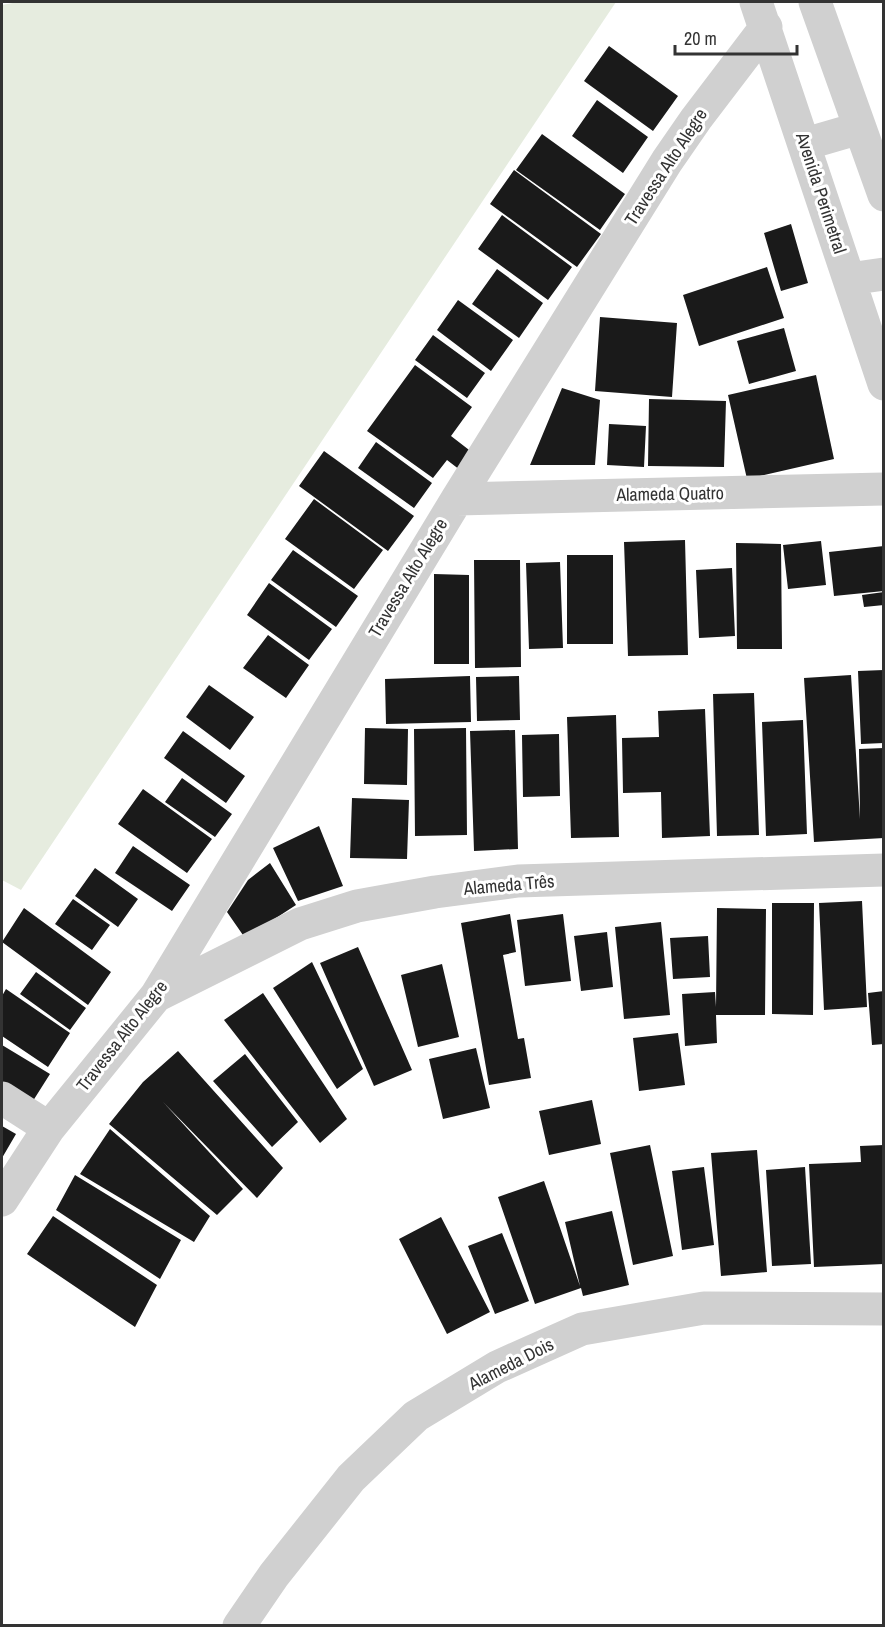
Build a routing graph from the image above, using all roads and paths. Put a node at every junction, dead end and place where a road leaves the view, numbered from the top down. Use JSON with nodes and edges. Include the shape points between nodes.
{"nodes":[{"id":1,"x":815,"y":2,"type":"edge"},
{"id":2,"x":761,"y":14,"type":"edge"},
{"id":3,"x":860,"y":128,"type":"junction"},
{"id":4,"x":805,"y":144,"type":"junction"},
{"id":5,"x":884,"y":195,"type":"edge"},
{"id":6,"x":884,"y":274,"type":"edge"},
{"id":7,"x":849,"y":279,"type":"junction"},
{"id":8,"x":884,"y":384,"type":"edge"},
{"id":9,"x":884,"y":489,"type":"edge"},
{"id":10,"x":457,"y":499,"type":"junction"},
{"id":11,"x":884,"y":870,"type":"edge"},
{"id":12,"x":156,"y":996,"type":"junction"},
{"id":13,"x":2,"y":1098,"type":"edge"},
{"id":14,"x":49,"y":1128,"type":"junction"},
{"id":15,"x":2,"y":1200,"type":"edge"},
{"id":16,"x":884,"y":1309,"type":"edge"},
{"id":17,"x":239,"y":1626,"type":"edge"}],
"edges":[{"from":1,"to":3,"type":"street"},
{"from":2,"to":4,"type":"street","name":"Avenida Perimetral"},
{"from":2,"to":10,"type":"street","name":"Travessa Alto Alegre"},
{"from":3,"to":4,"type":"street"},
{"from":3,"to":5,"type":"street"},
{"from":4,"to":7,"type":"street","name":"Avenida Perimetral"},
{"from":6,"to":7,"type":"street"},
{"from":7,"to":8,"type":"street","name":"Avenida Perimetral"},
{"from":9,"to":10,"type":"street","name":"Alameda Quatro"},
{"from":10,"to":12,"type":"street","name":"Travessa Alto Alegre"},
{"from":11,"to":12,"type":"street","name":"Alameda Três","via":[[518,881],[435,892],[357,906],[300,924]]},
{"from":12,"to":14,"type":"street","name":"Travessa Alto Alegre"},
{"from":13,"to":14,"type":"street"},
{"from":14,"to":15,"type":"street"},
{"from":16,"to":17,"type":"street","name":"Alameda Dois","via":[[704,1308],[582,1329],[497,1367],[416,1416],[351,1478]]}]}
